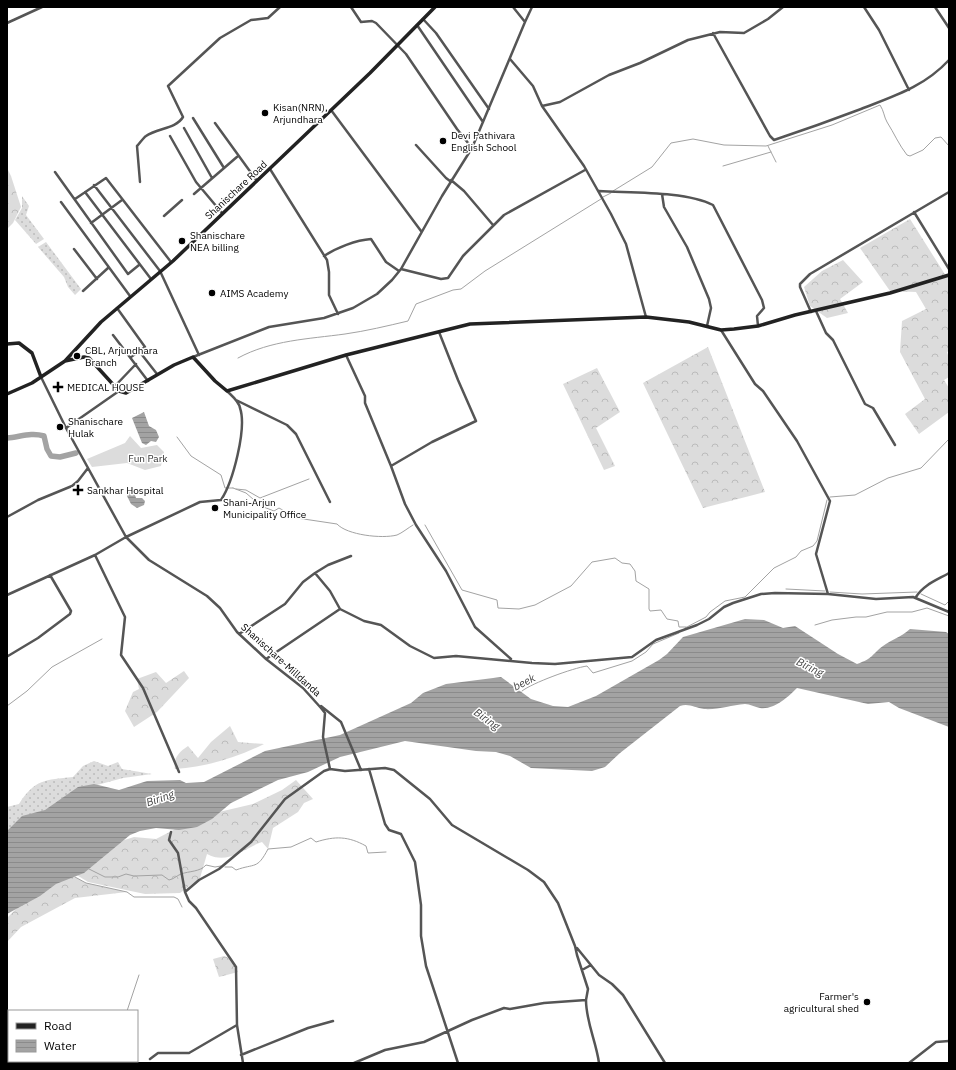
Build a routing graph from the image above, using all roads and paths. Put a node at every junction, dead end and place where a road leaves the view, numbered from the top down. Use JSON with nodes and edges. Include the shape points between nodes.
{"nodes":[{"id":1,"x":42,"y":7,"type":"edge"},
{"id":2,"x":280,"y":7,"type":"edge"},
{"id":3,"x":351,"y":7,"type":"edge"},
{"id":4,"x":435,"y":7,"type":"edge"},
{"id":5,"x":513,"y":7,"type":"edge"},
{"id":6,"x":532,"y":7,"type":"edge"},
{"id":7,"x":783,"y":7,"type":"edge"},
{"id":8,"x":864,"y":7,"type":"edge"},
{"id":9,"x":935,"y":7,"type":"edge"},
{"id":10,"x":423,"y":19,"type":"junction"},
{"id":11,"x":7,"y":22,"type":"edge"},
{"id":12,"x":525,"y":22,"type":"junction"},
{"id":13,"x":417,"y":25,"type":"junction"},
{"id":14,"x":949,"y":28,"type":"edge"},
{"id":15,"x":713,"y":33,"type":"junction"},
{"id":16,"x":398,"y":44,"type":"junction"},
{"id":17,"x":510,"y":59,"type":"junction"},
{"id":18,"x":949,"y":60,"type":"edge"},
{"id":19,"x":909,"y":90,"type":"junction"},
{"id":20,"x":542,"y":106,"type":"junction"},
{"id":21,"x":490,"y":109,"type":"junction"},
{"id":22,"x":331,"y":110,"type":"junction"},
{"id":23,"x":193,"y":118,"type":"dead end"},
{"id":24,"x":484,"y":122,"type":"junction"},
{"id":25,"x":215,"y":123,"type":"dead end"},
{"id":26,"x":184,"y":128,"type":"dead end"},
{"id":27,"x":170,"y":136,"type":"dead end"},
{"id":28,"x":416,"y":145,"type":"dead end"},
{"id":29,"x":472,"y":148,"type":"junction"},
{"id":30,"x":238,"y":156,"type":"junction"},
{"id":31,"x":224,"y":168,"type":"junction"},
{"id":32,"x":270,"y":169,"type":"junction"},
{"id":33,"x":585,"y":170,"type":"junction"},
{"id":34,"x":55,"y":172,"type":"dead end"},
{"id":35,"x":212,"y":178,"type":"junction"},
{"id":36,"x":257,"y":181,"type":"junction"},
{"id":37,"x":451,"y":181,"type":"junction"},
{"id":38,"x":140,"y":182,"type":"dead end"},
{"id":39,"x":94,"y":186,"type":"junction"},
{"id":40,"x":201,"y":188,"type":"junction"},
{"id":41,"x":598,"y":191,"type":"junction"},
{"id":42,"x":85,"y":192,"type":"junction"},
{"id":43,"x":949,"y":192,"type":"edge"},
{"id":44,"x":194,"y":194,"type":"dead end"},
{"id":45,"x":662,"y":194,"type":"junction"},
{"id":46,"x":75,"y":200,"type":"junction"},
{"id":47,"x":122,"y":200,"type":"junction"},
{"id":48,"x":182,"y":200,"type":"dead end"},
{"id":49,"x":61,"y":202,"type":"dead end"},
{"id":50,"x":111,"y":208,"type":"junction"},
{"id":51,"x":914,"y":212,"type":"junction"},
{"id":52,"x":222,"y":214,"type":"junction"},
{"id":53,"x":101,"y":215,"type":"junction"},
{"id":54,"x":164,"y":216,"type":"dead end"},
{"id":55,"x":91,"y":223,"type":"junction"},
{"id":56,"x":493,"y":225,"type":"junction"},
{"id":57,"x":422,"y":232,"type":"junction"},
{"id":58,"x":74,"y":249,"type":"dead end"},
{"id":59,"x":324,"y":256,"type":"junction"},
{"id":60,"x":171,"y":262,"type":"junction"},
{"id":61,"x":139,"y":265,"type":"junction"},
{"id":62,"x":108,"y":268,"type":"junction"},
{"id":63,"x":949,"y":269,"type":"edge"},
{"id":64,"x":400,"y":270,"type":"junction"},
{"id":65,"x":160,"y":271,"type":"junction"},
{"id":66,"x":949,"y":275,"type":"edge"},
{"id":67,"x":97,"y":278,"type":"junction"},
{"id":68,"x":151,"y":279,"type":"junction"},
{"id":69,"x":83,"y":291,"type":"dead end"},
{"id":70,"x":130,"y":296,"type":"junction"},
{"id":71,"x":117,"y":308,"type":"junction"},
{"id":72,"x":816,"y":311,"type":"junction"},
{"id":73,"x":812,"y":312,"type":"junction"},
{"id":74,"x":338,"y":314,"type":"junction"},
{"id":75,"x":646,"y":317,"type":"junction"},
{"id":76,"x":707,"y":326,"type":"junction"},
{"id":77,"x":758,"y":326,"type":"junction"},
{"id":78,"x":721,"y":330,"type":"junction"},
{"id":79,"x":439,"y":331,"type":"junction"},
{"id":80,"x":113,"y":335,"type":"dead end"},
{"id":81,"x":7,"y":344,"type":"edge"},
{"id":82,"x":139,"y":351,"type":"junction"},
{"id":83,"x":198,"y":355,"type":"junction"},
{"id":84,"x":346,"y":355,"type":"junction"},
{"id":85,"x":131,"y":357,"type":"junction"},
{"id":86,"x":193,"y":357,"type":"junction"},
{"id":87,"x":65,"y":361,"type":"junction"},
{"id":88,"x":136,"y":364,"type":"junction"},
{"id":89,"x":157,"y":374,"type":"junction"},
{"id":90,"x":41,"y":377,"type":"junction"},
{"id":91,"x":148,"y":381,"type":"junction"},
{"id":92,"x":115,"y":386,"type":"junction"},
{"id":93,"x":119,"y":391,"type":"junction"},
{"id":94,"x":227,"y":391,"type":"junction"},
{"id":95,"x":7,"y":394,"type":"edge"},
{"id":96,"x":236,"y":400,"type":"junction"},
{"id":97,"x":66,"y":428,"type":"junction"},
{"id":98,"x":895,"y":445,"type":"dead end"},
{"id":99,"x":391,"y":466,"type":"junction"},
{"id":100,"x":88,"y":468,"type":"junction"},
{"id":101,"x":330,"y":502,"type":"dead end"},
{"id":102,"x":7,"y":517,"type":"edge"},
{"id":103,"x":126,"y":537,"type":"junction"},
{"id":104,"x":95,"y":554,"type":"junction"},
{"id":105,"x":351,"y":556,"type":"dead end"},
{"id":106,"x":315,"y":573,"type":"junction"},
{"id":107,"x":949,"y":573,"type":"edge"},
{"id":108,"x":50,"y":575,"type":"junction"},
{"id":109,"x":828,"y":594,"type":"junction"},
{"id":110,"x":7,"y":595,"type":"edge"},
{"id":111,"x":916,"y":598,"type":"junction"},
{"id":112,"x":340,"y":609,"type":"junction"},
{"id":113,"x":949,"y":612,"type":"edge"},
{"id":114,"x":239,"y":634,"type":"junction"},
{"id":115,"x":7,"y":655,"type":"edge"},
{"id":116,"x":266,"y":659,"type":"junction"},
{"id":117,"x":512,"y":660,"type":"junction"},
{"id":118,"x":316,"y":702,"type":"junction"},
{"id":119,"x":330,"y":769,"type":"junction"},
{"id":120,"x":369,"y":769,"type":"junction"},
{"id":121,"x":361,"y":770,"type":"junction"},
{"id":122,"x":179,"y":772,"type":"dead end"},
{"id":123,"x":171,"y":832,"type":"dead end"},
{"id":124,"x":185,"y":892,"type":"junction"},
{"id":125,"x":575,"y":946,"type":"junction"},
{"id":126,"x":591,"y":965,"type":"junction"},
{"id":127,"x":582,"y":970,"type":"junction"},
{"id":128,"x":586,"y":1000,"type":"junction"},
{"id":129,"x":333,"y":1021,"type":"dead end"},
{"id":130,"x":237,"y":1025,"type":"junction"},
{"id":131,"x":446,"y":1031,"type":"junction"},
{"id":132,"x":949,"y":1041,"type":"edge"},
{"id":133,"x":241,"y":1055,"type":"junction"},
{"id":134,"x":150,"y":1059,"type":"dead end"},
{"id":135,"x":243,"y":1063,"type":"edge"},
{"id":136,"x":354,"y":1063,"type":"edge"},
{"id":137,"x":458,"y":1063,"type":"edge"},
{"id":138,"x":599,"y":1063,"type":"edge"},
{"id":139,"x":665,"y":1063,"type":"edge"},
{"id":140,"x":909,"y":1063,"type":"edge"}],
"edges":[{"from":1,"to":11,"type":"street"},
{"from":2,"to":38,"type":"street","via":[[268,18],[251,20],[220,38],[168,86],[184,117],[167,128],[146,136],[137,146]]},
{"from":3,"to":16,"type":"street","via":[[361,22],[376,23]]},
{"from":4,"to":10,"type":"street","name":"Shanischare Road"},
{"from":5,"to":12,"type":"street"},
{"from":6,"to":12,"type":"street"},
{"from":7,"to":15,"type":"street","via":[[744,33]]},
{"from":8,"to":19,"type":"street"},
{"from":9,"to":14,"type":"street"},
{"from":10,"to":13,"type":"street","name":"Shanischare Road"},
{"from":10,"to":21,"type":"street","via":[[436,33]]},
{"from":12,"to":17,"type":"street"},
{"from":13,"to":16,"type":"street","name":"Shanischare Road"},
{"from":13,"to":24,"type":"street"},
{"from":15,"to":19,"type":"street","via":[[774,140],[824,124]]},
{"from":15,"to":20,"type":"street","via":[[678,44],[609,75],[560,102]]},
{"from":16,"to":22,"type":"street","name":"Shanischare Road"},
{"from":16,"to":29,"type":"street"},
{"from":17,"to":20,"type":"street","via":[[533,86]]},
{"from":17,"to":21,"type":"street"},
{"from":18,"to":19,"type":"street","via":[[936,74]]},
{"from":20,"to":33,"type":"street"},
{"from":21,"to":24,"type":"street"},
{"from":22,"to":32,"type":"street","name":"Shanischare Road"},
{"from":22,"to":57,"type":"street"},
{"from":23,"to":31,"type":"street"},
{"from":24,"to":29,"type":"street"},
{"from":25,"to":30,"type":"street"},
{"from":26,"to":35,"type":"street"},
{"from":27,"to":40,"type":"street"},
{"from":28,"to":37,"type":"street"},
{"from":29,"to":37,"type":"street"},
{"from":30,"to":31,"type":"street"},
{"from":30,"to":36,"type":"street"},
{"from":31,"to":35,"type":"street"},
{"from":32,"to":36,"type":"street","name":"Shanischare Road"},
{"from":32,"to":59,"type":"street"},
{"from":33,"to":41,"type":"street"},
{"from":33,"to":56,"type":"street","via":[[517,206]]},
{"from":34,"to":46,"type":"street"},
{"from":35,"to":40,"type":"street"},
{"from":36,"to":52,"type":"street","name":"Shanischare Road"},
{"from":37,"to":56,"type":"street","via":[[464,191]]},
{"from":37,"to":57,"type":"street"},
{"from":39,"to":42,"type":"street"},
{"from":39,"to":47,"type":"street","via":[[106,178]]},
{"from":39,"to":50,"type":"street"},
{"from":40,"to":44,"type":"street"},
{"from":40,"to":52,"type":"street"},
{"from":41,"to":45,"type":"street"},
{"from":41,"to":75,"type":"street","via":[[626,244]]},
{"from":42,"to":46,"type":"street"},
{"from":42,"to":53,"type":"street"},
{"from":43,"to":51,"type":"street"},
{"from":45,"to":76,"type":"street","via":[[664,207],[687,247],[709,299],[711,308]]},
{"from":45,"to":77,"type":"street","via":[[705,201],[713,205],[762,300],[764,308],[757,316]]},
{"from":46,"to":55,"type":"street"},
{"from":47,"to":50,"type":"street"},
{"from":47,"to":60,"type":"street"},
{"from":48,"to":54,"type":"street"},
{"from":49,"to":62,"type":"street"},
{"from":50,"to":53,"type":"street"},
{"from":50,"to":65,"type":"street"},
{"from":51,"to":63,"type":"street"},
{"from":51,"to":73,"type":"street","via":[[810,274],[800,287]]},
{"from":52,"to":60,"type":"street","name":"Shanischare Road"},
{"from":53,"to":55,"type":"street"},
{"from":53,"to":61,"type":"street"},
{"from":55,"to":61,"type":"street","via":[[128,274]]},
{"from":56,"to":64,"type":"street","via":[[463,256],[448,278],[441,279]]},
{"from":57,"to":64,"type":"street"},
{"from":58,"to":67,"type":"street"},
{"from":59,"to":64,"type":"street","via":[[338,248],[371,239],[386,262]]},
{"from":59,"to":74,"type":"street","via":[[328,266],[329,295]]},
{"from":60,"to":65,"type":"street","name":"Shanischare Road"},
{"from":61,"to":68,"type":"street"},
{"from":62,"to":67,"type":"street"},
{"from":62,"to":70,"type":"street"},
{"from":64,"to":74,"type":"street","via":[[377,294],[359,306]]},
{"from":65,"to":68,"type":"street","name":"Shanischare Road"},
{"from":65,"to":83,"type":"street"},
{"from":66,"to":72,"type":"street"},
{"from":67,"to":69,"type":"street"},
{"from":68,"to":70,"type":"street","name":"Shanischare Road"},
{"from":70,"to":71,"type":"street","name":"Shanischare Road"},
{"from":71,"to":82,"type":"street","via":[[145,347]]},
{"from":71,"to":87,"type":"street","name":"Shanischare Road"},
{"from":72,"to":73,"type":"street"},
{"from":72,"to":98,"type":"street","via":[[865,404],[873,408]]},
{"from":73,"to":77,"type":"street"},
{"from":74,"to":83,"type":"street","via":[[270,327]]},
{"from":75,"to":76,"type":"street"},
{"from":75,"to":79,"type":"street","via":[[470,324]]},
{"from":76,"to":78,"type":"street"},
{"from":77,"to":78,"type":"street"},
{"from":78,"to":109,"type":"street","via":[[755,384],[763,391],[797,441],[830,501],[816,554]]},
{"from":79,"to":84,"type":"street"},
{"from":79,"to":99,"type":"street","via":[[476,421],[432,442]]},
{"from":80,"to":85,"type":"street"},
{"from":81,"to":90,"type":"street","via":[[19,343],[30,351]]},
{"from":82,"to":85,"type":"street"},
{"from":82,"to":89,"type":"street"},
{"from":83,"to":86,"type":"street"},
{"from":84,"to":94,"type":"street"},
{"from":84,"to":99,"type":"street","via":[[365,396],[364,403]]},
{"from":85,"to":88,"type":"street"},
{"from":86,"to":89,"type":"street"},
{"from":86,"to":94,"type":"street"},
{"from":87,"to":90,"type":"street","name":"Shanischare Road"},
{"from":87,"to":92,"type":"street","via":[[89,358]]},
{"from":88,"to":91,"type":"street"},
{"from":88,"to":92,"type":"street"},
{"from":89,"to":91,"type":"street"},
{"from":90,"to":95,"type":"street","name":"Shanischare Road"},
{"from":90,"to":97,"type":"street","name":"Shanischare-Milldanda"},
{"from":91,"to":93,"type":"street","via":[[132,391]]},
{"from":92,"to":93,"type":"street"},
{"from":93,"to":97,"type":"street"},
{"from":94,"to":96,"type":"street"},
{"from":96,"to":101,"type":"street","via":[[287,425],[296,434]]},
{"from":96,"to":103,"type":"street","via":[[241,408],[238,455],[228,490],[221,500],[200,502]]},
{"from":97,"to":100,"type":"street","name":"Shanischare-Milldanda"},
{"from":99,"to":117,"type":"street","via":[[404,504],[446,571],[475,627]]},
{"from":100,"to":102,"type":"street","via":[[72,486]]},
{"from":100,"to":103,"type":"street","name":"Shanischare-Milldanda"},
{"from":103,"to":104,"type":"street"},
{"from":103,"to":114,"type":"street","name":"Shanischare-Milldanda","via":[[149,560],[207,596],[220,608]]},
{"from":104,"to":108,"type":"street"},
{"from":104,"to":122,"type":"street","via":[[125,617],[121,655],[143,688]]},
{"from":105,"to":106,"type":"street"},
{"from":106,"to":112,"type":"street","via":[[330,591]]},
{"from":106,"to":114,"type":"street","via":[[303,582],[285,604]]},
{"from":107,"to":111,"type":"street","via":[[928,584]]},
{"from":108,"to":110,"type":"street"},
{"from":108,"to":115,"type":"street","via":[[71,611],[70,614],[38,638]]},
{"from":109,"to":111,"type":"street","via":[[876,599]]},
{"from":109,"to":117,"type":"street","via":[[775,592],[733,603],[697,625],[656,640],[632,657],[555,664]]},
{"from":111,"to":113,"type":"street"},
{"from":112,"to":116,"type":"street"},
{"from":112,"to":117,"type":"street","via":[[381,626],[410,646],[434,658],[456,656]]},
{"from":114,"to":116,"type":"street","name":"Shanischare-Milldanda"},
{"from":116,"to":118,"type":"street","name":"Shanischare-Milldanda","via":[[303,688]]},
{"from":118,"to":119,"type":"street","name":"Shanischare-Milldanda","via":[[325,713],[323,737]]},
{"from":118,"to":121,"type":"street","via":[[341,722]]},
{"from":119,"to":121,"type":"street"},
{"from":119,"to":124,"type":"street","via":[[285,799],[251,842],[220,869],[199,880]]},
{"from":120,"to":121,"type":"street"},
{"from":120,"to":125,"type":"street","via":[[391,769],[398,772],[433,802],[452,825],[544,882],[558,903]]},
{"from":120,"to":131,"type":"street","via":[[387,828],[401,834],[415,862],[426,966],[438,998]]},
{"from":123,"to":124,"type":"street","via":[[169,840],[178,853]]},
{"from":124,"to":130,"type":"street","via":[[236,967]]},
{"from":125,"to":126,"type":"street"},
{"from":125,"to":127,"type":"street"},
{"from":126,"to":127,"type":"street"},
{"from":126,"to":139,"type":"street","via":[[623,995]]},
{"from":127,"to":128,"type":"street","via":[[588,989]]},
{"from":128,"to":131,"type":"street","via":[[544,1002],[504,1008]]},
{"from":128,"to":138,"type":"street","via":[[586,1015],[595,1039]]},
{"from":129,"to":133,"type":"street","via":[[308,1028]]},
{"from":130,"to":133,"type":"street"},
{"from":130,"to":134,"type":"street","via":[[189,1053],[158,1053]]},
{"from":131,"to":136,"type":"street","via":[[424,1042],[384,1050]]},
{"from":131,"to":137,"type":"street"},
{"from":132,"to":140,"type":"street","via":[[936,1042]]},
{"from":133,"to":135,"type":"street"}]}
